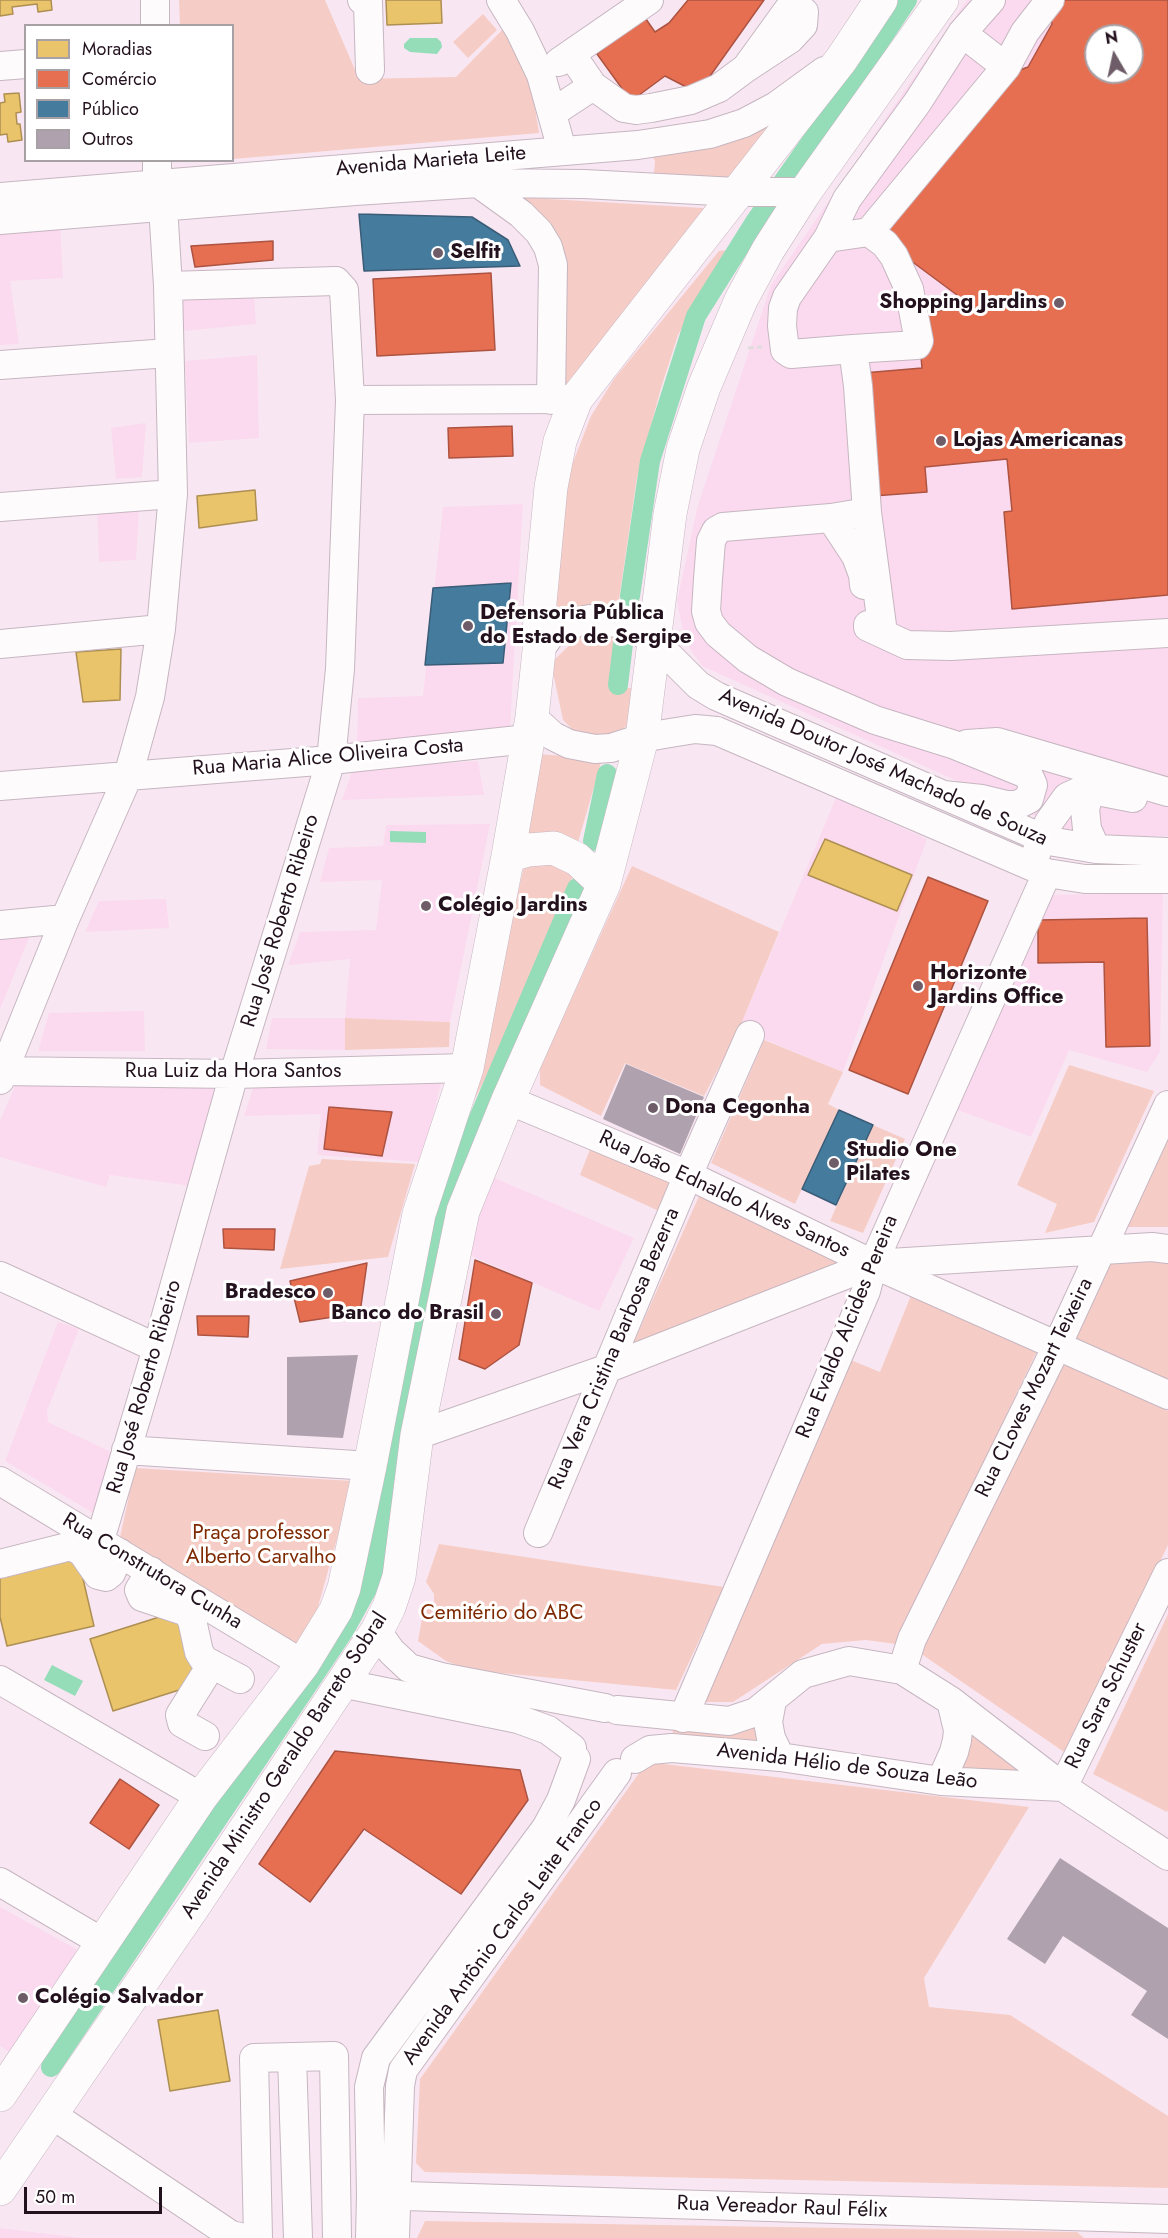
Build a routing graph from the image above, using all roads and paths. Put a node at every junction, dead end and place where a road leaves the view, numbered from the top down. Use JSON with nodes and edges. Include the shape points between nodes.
{"nodes":[{"id":1,"x":154,"y":0,"type":"edge"},
{"id":2,"x":362,"y":0,"type":"edge"},
{"id":3,"x":881,"y":0,"type":"edge"},
{"id":4,"x":942,"y":0,"type":"edge"},
{"id":5,"x":991,"y":0,"type":"edge"},
{"id":6,"x":1012,"y":0,"type":"edge"},
{"id":7,"x":1032,"y":0,"type":"edge"},
{"id":8,"x":1050,"y":0,"type":"edge"},
{"id":9,"x":508,"y":5,"type":"edge"},
{"id":10,"x":633,"y":5,"type":"edge"},
{"id":11,"x":155,"y":24,"type":"edge"},
{"id":12,"x":1025,"y":32,"type":"junction"},
{"id":13,"x":975,"y":42,"type":"junction"},
{"id":14,"x":841,"y":60,"type":"junction"},
{"id":15,"x":24,"y":64,"type":"edge"},
{"id":16,"x":0,"y":66,"type":"edge"},
{"id":17,"x":1006,"y":67,"type":"junction"},
{"id":18,"x":746,"y":68,"type":"dead end"},
{"id":19,"x":370,"y":70,"type":"dead end"},
{"id":20,"x":593,"y":86,"type":"junction"},
{"id":21,"x":917,"y":103,"type":"junction"},
{"id":22,"x":552,"y":113,"type":"junction"},
{"id":23,"x":893,"y":137,"type":"junction"},
{"id":24,"x":638,"y":145,"type":"junction"},
{"id":25,"x":562,"y":150,"type":"junction"},
{"id":26,"x":925,"y":163,"type":"junction"},
{"id":27,"x":478,"y":183,"type":"junction"},
{"id":28,"x":159,"y":184,"type":"edge"},
{"id":29,"x":639,"y":188,"type":"junction"},
{"id":30,"x":745,"y":192,"type":"junction"},
{"id":31,"x":798,"y":192,"type":"junction"},
{"id":32,"x":0,"y":197,"type":"edge"},
{"id":33,"x":847,"y":199,"type":"junction"},
{"id":34,"x":0,"y":220,"type":"edge"},
{"id":35,"x":871,"y":231,"type":"junction"},
{"id":36,"x":828,"y":238,"type":"junction"},
{"id":37,"x":168,"y":286,"type":"junction"},
{"id":38,"x":853,"y":350,"type":"junction"},
{"id":39,"x":169,"y":353,"type":"junction"},
{"id":40,"x":0,"y":365,"type":"edge"},
{"id":41,"x":564,"y":399,"type":"junction"},
{"id":42,"x":350,"y":400,"type":"junction"},
{"id":43,"x":172,"y":494,"type":"junction"},
{"id":44,"x":0,"y":507,"type":"edge"},
{"id":45,"x":867,"y":512,"type":"junction"},
{"id":46,"x":831,"y":518,"type":"junction"},
{"id":47,"x":161,"y":629,"type":"junction"},
{"id":48,"x":883,"y":633,"type":"junction"},
{"id":49,"x":1168,"y":633,"type":"edge"},
{"id":50,"x":654,"y":641,"type":"junction"},
{"id":51,"x":0,"y":644,"type":"edge"},
{"id":52,"x":539,"y":651,"type":"junction"},
{"id":53,"x":530,"y":728,"type":"junction"},
{"id":54,"x":642,"y":738,"type":"junction"},
{"id":55,"x":956,"y":745,"type":"junction"},
{"id":56,"x":331,"y":759,"type":"junction"},
{"id":57,"x":128,"y":776,"type":"junction"},
{"id":58,"x":0,"y":786,"type":"edge"},
{"id":59,"x":1090,"y":791,"type":"junction"},
{"id":60,"x":1168,"y":793,"type":"edge"},
{"id":61,"x":944,"y":795,"type":"junction"},
{"id":62,"x":1041,"y":838,"type":"junction"},
{"id":63,"x":1096,"y":849,"type":"junction"},
{"id":64,"x":1168,"y":852,"type":"edge"},
{"id":65,"x":508,"y":856,"type":"junction"},
{"id":66,"x":1038,"y":870,"type":"junction"},
{"id":67,"x":1168,"y":879,"type":"edge"},
{"id":68,"x":604,"y":884,"type":"junction"},
{"id":69,"x":65,"y":919,"type":"junction"},
{"id":70,"x":0,"y":925,"type":"edge"},
{"id":71,"x":750,"y":1035,"type":"dead end"},
{"id":72,"x":466,"y":1068,"type":"junction"},
{"id":73,"x":1,"y":1074,"type":"edge"},
{"id":74,"x":234,"y":1074,"type":"junction"},
{"id":75,"x":508,"y":1100,"type":"junction"},
{"id":76,"x":1168,"y":1105,"type":"edge"},
{"id":77,"x":688,"y":1175,"type":"junction"},
{"id":78,"x":1168,"y":1249,"type":"edge"},
{"id":79,"x":1102,"y":1250,"type":"junction"},
{"id":80,"x":873,"y":1264,"type":"junction"},
{"id":81,"x":0,"y":1276,"type":"edge"},
{"id":82,"x":1057,"y":1346,"type":"junction"},
{"id":83,"x":157,"y":1348,"type":"junction"},
{"id":84,"x":606,"y":1369,"type":"junction"},
{"id":85,"x":1168,"y":1395,"type":"edge"},
{"id":86,"x":417,"y":1435,"type":"junction"},
{"id":87,"x":126,"y":1450,"type":"junction"},
{"id":88,"x":370,"y":1466,"type":"junction"},
{"id":89,"x":0,"y":1481,"type":"edge"},
{"id":90,"x":538,"y":1533,"type":"dead end"},
{"id":91,"x":110,"y":1546,"type":"junction"},
{"id":92,"x":0,"y":1564,"type":"edge"},
{"id":93,"x":151,"y":1571,"type":"junction"},
{"id":94,"x":1168,"y":1573,"type":"edge"},
{"id":95,"x":377,"y":1631,"type":"junction"},
{"id":96,"x":212,"y":1664,"type":"junction"},
{"id":97,"x":303,"y":1664,"type":"junction"},
{"id":98,"x":902,"y":1670,"type":"junction"},
{"id":99,"x":240,"y":1679,"type":"dead end"},
{"id":100,"x":0,"y":1680,"type":"edge"},
{"id":101,"x":341,"y":1683,"type":"junction"},
{"id":102,"x":772,"y":1701,"type":"junction"},
{"id":103,"x":951,"y":1701,"type":"junction"},
{"id":104,"x":611,"y":1709,"type":"junction"},
{"id":105,"x":683,"y":1718,"type":"junction"},
{"id":106,"x":205,"y":1736,"type":"dead end"},
{"id":107,"x":574,"y":1753,"type":"junction"},
{"id":108,"x":780,"y":1757,"type":"junction"},
{"id":109,"x":626,"y":1766,"type":"junction"},
{"id":110,"x":941,"y":1781,"type":"junction"},
{"id":111,"x":1063,"y":1787,"type":"junction"},
{"id":112,"x":201,"y":1797,"type":"junction"},
{"id":113,"x":1168,"y":1856,"type":"edge"},
{"id":114,"x":0,"y":1882,"type":"edge"},
{"id":115,"x":102,"y":1942,"type":"junction"},
{"id":116,"x":292,"y":2057,"type":"junction"},
{"id":117,"x":4,"y":2083,"type":"edge"},
{"id":118,"x":51,"y":2114,"type":"junction"},
{"id":119,"x":0,"y":2188,"type":"edge"},
{"id":120,"x":384,"y":2196,"type":"junction"},
{"id":121,"x":1168,"y":2219,"type":"edge"},
{"id":122,"x":1118,"y":2228,"type":"edge"},
{"id":123,"x":244,"y":2238,"type":"edge"},
{"id":124,"x":258,"y":2238,"type":"edge"},
{"id":125,"x":298,"y":2238,"type":"edge"},
{"id":126,"x":337,"y":2238,"type":"edge"},
{"id":127,"x":370,"y":2238,"type":"edge"},
{"id":128,"x":395,"y":2238,"type":"edge"}],
"edges":[{"from":1,"to":11,"type":"street"},
{"from":2,"to":19,"type":"street","via":[[368,3]]},
{"from":3,"to":14,"type":"main road","name":"Avenida Ministro Geraldo Barreto Sobral"},
{"from":4,"to":31,"type":"main road","name":"Avenida Ministro Geraldo Barreto Sobral"},
{"from":5,"to":21,"type":"street","via":[[962,33]]},
{"from":6,"to":13,"type":"street"},
{"from":7,"to":12,"type":"street"},
{"from":8,"to":12,"type":"street"},
{"from":9,"to":22,"type":"street","via":[[542,75]]},
{"from":10,"to":20,"type":"street","via":[[565,58]]},
{"from":12,"to":17,"type":"street"},
{"from":13,"to":17,"type":"street"},
{"from":13,"to":21,"type":"street"},
{"from":14,"to":24,"type":"street","name":"Avenida Marieta Leite","via":[[776,106],[744,123],[710,134]]},
{"from":14,"to":30,"type":"main road","name":"Avenida Ministro Geraldo Barreto Sobral"},
{"from":15,"to":16,"type":"street"},
{"from":17,"to":26,"type":"street"},
{"from":18,"to":20,"type":"street","via":[[719,88],[691,100],[636,110],[624,108]]},
{"from":20,"to":22,"type":"street"},
{"from":21,"to":23,"type":"street"},
{"from":22,"to":25,"type":"street"},
{"from":23,"to":26,"type":"street"},
{"from":23,"to":33,"type":"street"},
{"from":24,"to":25,"type":"street","name":"Avenida Marieta Leite"},
{"from":24,"to":29,"type":"street","via":[[647,164]]},
{"from":25,"to":28,"type":"street","name":"Avenida Marieta Leite"},
{"from":26,"to":35,"type":"street"},
{"from":27,"to":28,"type":"street","name":"Avenida Marieta Leite","via":[[355,191]]},
{"from":27,"to":29,"type":"street","name":"Avenida Marieta Leite"},
{"from":27,"to":41,"type":"street","via":[[521,214],[548,247],[553,265]]},
{"from":28,"to":32,"type":"street","name":"Avenida Marieta Leite"},
{"from":28,"to":34,"type":"street","name":"Avenida Marieta Leite"},
{"from":28,"to":37,"type":"street"},
{"from":29,"to":30,"type":"street","name":"Avenida Marieta Leite"},
{"from":30,"to":31,"type":"street","name":"Avenida Marieta Leite"},
{"from":30,"to":41,"type":"main road","name":"Avenida Ministro Geraldo Barreto Sobral"},
{"from":31,"to":50,"type":"main road","name":"Avenida Ministro Geraldo Barreto Sobral","via":[[741,300],[683,449],[670,514]]},
{"from":33,"to":35,"type":"street"},
{"from":33,"to":36,"type":"street"},
{"from":35,"to":36,"type":"street"},
{"from":35,"to":38,"type":"street","via":[[885,244],[902,272],[919,343]]},
{"from":36,"to":38,"type":"street","via":[[787,297],[783,308],[783,344],[791,354]]},
{"from":37,"to":39,"type":"street"},
{"from":37,"to":42,"type":"street","name":"Rua José Roberto Ribeiro","via":[[336,281],[341,284]]},
{"from":38,"to":45,"type":"street"},
{"from":39,"to":40,"type":"street"},
{"from":39,"to":43,"type":"street"},
{"from":41,"to":42,"type":"street"},
{"from":41,"to":52,"type":"main road","name":"Avenida Ministro Geraldo Barreto Sobral","via":[[551,487]]},
{"from":42,"to":56,"type":"street","name":"Rua José Roberto Ribeiro","via":[[340,669]]},
{"from":43,"to":44,"type":"street"},
{"from":43,"to":47,"type":"street"},
{"from":45,"to":46,"type":"street"},
{"from":45,"to":48,"type":"street"},
{"from":46,"to":48,"type":"street","via":[[856,556],[863,575],[868,627]]},
{"from":46,"to":55,"type":"street","via":[[723,527],[716,531],[711,541],[706,611],[709,622],[748,659],[787,682],[875,720]]},
{"from":47,"to":51,"type":"street"},
{"from":47,"to":57,"type":"street","via":[[150,697]]},
{"from":48,"to":49,"type":"street","via":[[907,645],[951,646]]},
{"from":50,"to":52,"type":"street","via":[[622,624],[590,619],[552,634]]},
{"from":50,"to":54,"type":"main road","name":"Avenida Ministro Geraldo Barreto Sobral"},
{"from":50,"to":61,"type":"street","name":"Avenida Doutor José Machado de Souza","via":[[698,685],[716,696]]},
{"from":52,"to":53,"type":"main road","name":"Avenida Ministro Geraldo Barreto Sobral"},
{"from":53,"to":54,"type":"street","via":[[580,747],[602,749]]},
{"from":53,"to":56,"type":"street","name":"Rua Maria Alice Oliveira Costa"},
{"from":53,"to":65,"type":"main road","name":"Avenida Ministro Geraldo Barreto Sobral"},
{"from":54,"to":66,"type":"street","name":"Avenida Doutor José Machado de Souza","via":[[695,729],[717,731]]},
{"from":54,"to":68,"type":"main road","name":"Avenida Ministro Geraldo Barreto Sobral"},
{"from":55,"to":60,"type":"street","via":[[997,742]]},
{"from":55,"to":61,"type":"street","via":[[1024,773],[1030,778],[1033,792],[1017,805]]},
{"from":56,"to":57,"type":"street","name":"Rua Maria Alice Oliveira Costa"},
{"from":56,"to":74,"type":"street","name":"Rua José Roberto Ribeiro"},
{"from":57,"to":58,"type":"street","name":"Rua Maria Alice Oliveira Costa"},
{"from":57,"to":69,"type":"street"},
{"from":59,"to":60,"type":"street","via":[[1140,800],[1158,800]]},
{"from":59,"to":62,"type":"street","name":"Rua Evaldo Alcides Pereira","via":[[1067,797]]},
{"from":59,"to":63,"type":"street","via":[[1084,809]]},
{"from":61,"to":62,"type":"street","name":"Avenida Doutor José Machado de Souza"},
{"from":62,"to":63,"type":"street","name":"Avenida Doutor José Machado de Souza"},
{"from":62,"to":66,"type":"street","name":"Rua Evaldo Alcides Pereira"},
{"from":63,"to":64,"type":"street","name":"Avenida Doutor José Machado de Souza"},
{"from":65,"to":68,"type":"main road","via":[[554,848],[577,859]]},
{"from":65,"to":72,"type":"main road","name":"Avenida Ministro Geraldo Barreto Sobral"},
{"from":66,"to":67,"type":"street","name":"Avenida Doutor José Machado de Souza","via":[[1085,879]]},
{"from":66,"to":80,"type":"street","name":"Rua Evaldo Alcides Pereira"},
{"from":68,"to":75,"type":"main road","name":"Avenida Ministro Geraldo Barreto Sobral"},
{"from":69,"to":70,"type":"street"},
{"from":69,"to":73,"type":"street"},
{"from":71,"to":77,"type":"street","name":"Rua Vera Cristina Barbosa Bezerra"},
{"from":72,"to":74,"type":"street","name":"Rua Luiz da Hora Santos"},
{"from":72,"to":88,"type":"main road","name":"Avenida Ministro Geraldo Barreto Sobral","via":[[418,1214]]},
{"from":73,"to":74,"type":"street","name":"Rua Luiz da Hora Santos"},
{"from":74,"to":83,"type":"street","name":"Rua José Roberto Ribeiro"},
{"from":75,"to":77,"type":"street","name":"Rua João Ednaldo Alves Santos"},
{"from":75,"to":86,"type":"main road","name":"Avenida Ministro Geraldo Barreto Sobral","via":[[464,1211]]},
{"from":76,"to":79,"type":"street","name":"Rua CLoves Mozart Teixeira"},
{"from":77,"to":80,"type":"street","name":"Rua João Ednaldo Alves Santos"},
{"from":77,"to":84,"type":"street","name":"Rua Vera Cristina Barbosa Bezerra"},
{"from":78,"to":79,"type":"street"},
{"from":79,"to":80,"type":"street"},
{"from":79,"to":82,"type":"street","name":"Rua CLoves Mozart Teixeira"},
{"from":80,"to":82,"type":"street","name":"Rua João Ednaldo Alves Santos"},
{"from":80,"to":84,"type":"street"},
{"from":80,"to":105,"type":"street","name":"Rua Evaldo Alcides Pereira","via":[[866,1291]]},
{"from":81,"to":83,"type":"street"},
{"from":82,"to":85,"type":"street","name":"Rua João Ednaldo Alves Santos"},
{"from":82,"to":98,"type":"street","name":"Rua CLoves Mozart Teixeira","via":[[912,1639]]},
{"from":83,"to":87,"type":"street","name":"Rua José Roberto Ribeiro"},
{"from":84,"to":86,"type":"street"},
{"from":84,"to":90,"type":"street","name":"Rua Vera Cristina Barbosa Bezerra"},
{"from":86,"to":95,"type":"main road","name":"Avenida Ministro Geraldo Barreto Sobral","via":[[399,1577]]},
{"from":87,"to":88,"type":"street"},
{"from":87,"to":91,"type":"street","name":"Rua José Roberto Ribeiro"},
{"from":88,"to":97,"type":"main road","name":"Avenida Ministro Geraldo Barreto Sobral","via":[[344,1588],[336,1610]]},
{"from":89,"to":91,"type":"street","name":"Rua Construtora Cunha"},
{"from":91,"to":92,"type":"street","name":"Rua José Roberto Ribeiro","via":[[111,1573],[106,1576],[98,1575],[82,1552],[71,1546]]},
{"from":91,"to":93,"type":"street","name":"Rua Construtora Cunha"},
{"from":93,"to":96,"type":"street","via":[[140,1594],[188,1612],[201,1656]]},
{"from":93,"to":97,"type":"street","name":"Rua Construtora Cunha"},
{"from":94,"to":111,"type":"street","name":"Rua Sara Schuster"},
{"from":95,"to":101,"type":"main road","name":"Avenida Ministro Geraldo Barreto Sobral"},
{"from":95,"to":104,"type":"street","name":"Avenida Hélio de Souza Leão","via":[[409,1668]]},
{"from":96,"to":99,"type":"street"},
{"from":96,"to":106,"type":"street","via":[[180,1715],[182,1723]]},
{"from":97,"to":112,"type":"main road","name":"Avenida Ministro Geraldo Barreto Sobral"},
{"from":98,"to":102,"type":"street","name":"Avenida Hélio de Souza Leão","via":[[849,1661],[803,1674]]},
{"from":98,"to":103,"type":"street","name":"Avenida Hélio de Souza Leão"},
{"from":100,"to":112,"type":"street"},
{"from":101,"to":107,"type":"street","via":[[518,1719],[548,1730]]},
{"from":101,"to":118,"type":"main road","name":"Avenida Ministro Geraldo Barreto Sobral"},
{"from":102,"to":105,"type":"street","name":"Avenida Hélio de Souza Leão","via":[[756,1712],[729,1721]]},
{"from":102,"to":108,"type":"street","via":[[768,1722]]},
{"from":103,"to":110,"type":"street","via":[[957,1740]]},
{"from":103,"to":111,"type":"street","name":"Avenida Hélio de Souza Leão"},
{"from":104,"to":105,"type":"street","name":"Avenida Hélio de Souza Leão"},
{"from":104,"to":107,"type":"street","name":"Avenida Antônio Carlos Leite Franco","via":[[593,1710],[583,1716],[572,1736]]},
{"from":104,"to":109,"type":"street","via":[[627,1716],[638,1736],[638,1748]]},
{"from":107,"to":109,"type":"street","name":"Avenida Antônio Carlos Leite Franco","via":[[583,1768],[594,1774],[605,1776]]},
{"from":107,"to":120,"type":"street","name":"Avenida Antônio Carlos Leite Franco","via":[[557,1810],[546,1828],[376,2058],[369,2087]]},
{"from":108,"to":109,"type":"street","name":"Avenida Hélio de Souza Leão","via":[[672,1748],[650,1750]]},
{"from":108,"to":110,"type":"street","name":"Avenida Hélio de Souza Leão"},
{"from":109,"to":120,"type":"street","name":"Avenida Antônio Carlos Leite Franco","via":[[404,2070]]},
{"from":110,"to":111,"type":"street","name":"Avenida Hélio de Souza Leão"},
{"from":111,"to":113,"type":"street","name":"Avenida Hélio de Souza Leão"},
{"from":112,"to":115,"type":"main road","name":"Avenida Ministro Geraldo Barreto Sobral"},
{"from":114,"to":115,"type":"street"},
{"from":115,"to":117,"type":"main road","name":"Avenida Ministro Geraldo Barreto Sobral"},
{"from":116,"to":124,"type":"street","via":[[254,2058]]},
{"from":116,"to":125,"type":"street"},
{"from":116,"to":126,"type":"street","via":[[334,2056]]},
{"from":118,"to":119,"type":"main road","name":"Avenida Ministro Geraldo Barreto Sobral"},
{"from":118,"to":123,"type":"street","via":[[231,2235]]},
{"from":120,"to":122,"type":"street","name":"Rua Vereador Raul Félix"},
{"from":120,"to":127,"type":"street","name":"Avenida Antônio Carlos Leite Franco"},
{"from":120,"to":128,"type":"street","name":"Avenida Antônio Carlos Leite Franco"},
{"from":121,"to":122,"type":"street","name":"Rua Vereador Raul Félix"}]}
